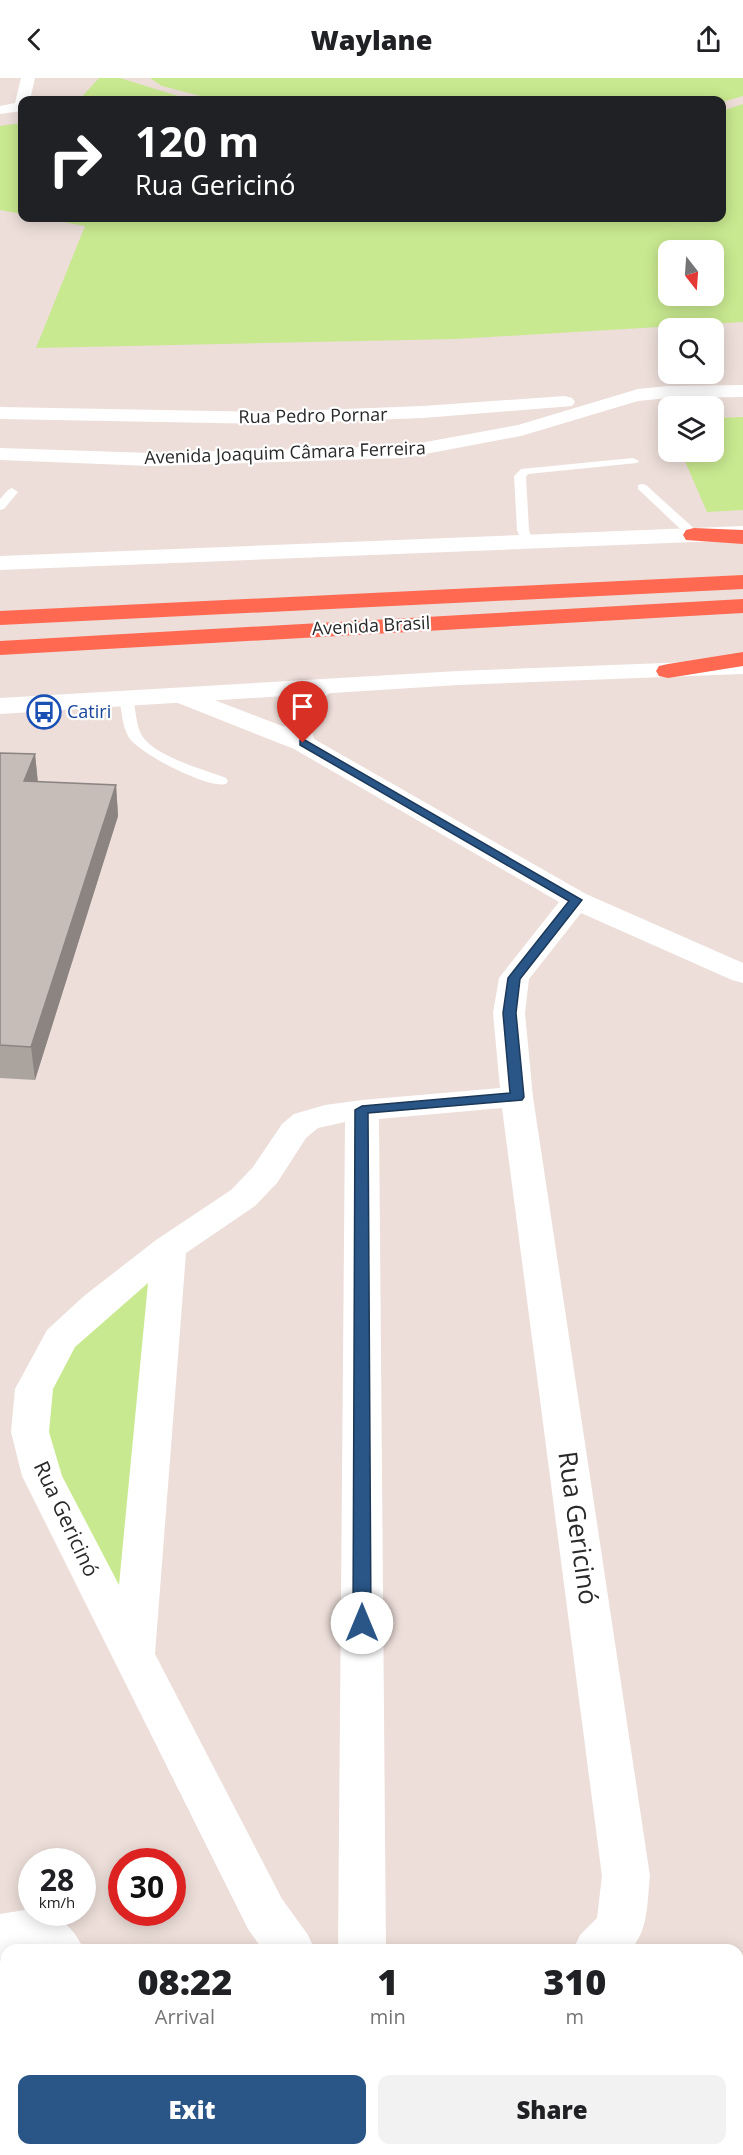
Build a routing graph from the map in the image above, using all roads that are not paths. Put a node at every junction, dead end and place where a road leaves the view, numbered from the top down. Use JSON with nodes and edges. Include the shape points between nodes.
{"nodes":[{"id":1,"x":28,"y":78,"type":"edge"},
{"id":2,"x":22,"y":96,"type":"edge"},
{"id":3,"x":0,"y":97,"type":"edge"},
{"id":4,"x":18,"y":102,"type":"edge"},
{"id":5,"x":18,"y":104,"type":"edge"},
{"id":6,"x":0,"y":110,"type":"edge"},
{"id":7,"x":743,"y":391,"type":"edge"},
{"id":8,"x":626,"y":397,"type":"junction"},
{"id":9,"x":0,"y":413,"type":"edge"},
{"id":10,"x":0,"y":454,"type":"edge"},
{"id":11,"x":633,"y":461,"type":"dead end"},
{"id":12,"x":642,"y":487,"type":"dead end"},
{"id":13,"x":12,"y":492,"type":"dead end"},
{"id":14,"x":0,"y":506,"type":"edge"},
{"id":15,"x":694,"y":535,"type":"junction"},
{"id":16,"x":743,"y":535,"type":"edge"},
{"id":17,"x":527,"y":543,"type":"junction"},
{"id":18,"x":0,"y":563,"type":"edge"},
{"id":19,"x":743,"y":582,"type":"edge"},
{"id":20,"x":743,"y":606,"type":"edge"},
{"id":21,"x":0,"y":618,"type":"edge"},
{"id":22,"x":0,"y":648,"type":"edge"},
{"id":23,"x":743,"y":659,"type":"edge"},
{"id":24,"x":743,"y":667,"type":"edge"},
{"id":25,"x":668,"y":671,"type":"junction"},
{"id":26,"x":323,"y":688,"type":"junction"},
{"id":27,"x":182,"y":696,"type":"junction"},
{"id":28,"x":126,"y":699,"type":"junction"},
{"id":29,"x":0,"y":705,"type":"edge"},
{"id":30,"x":303,"y":743,"type":"junction"},
{"id":31,"x":221,"y":781,"type":"dead end"},
{"id":32,"x":576,"y":900,"type":"junction"},
{"id":33,"x":743,"y":974,"type":"edge"},
{"id":34,"x":517,"y":1097,"type":"junction"},
{"id":35,"x":362,"y":1110,"type":"junction"},
{"id":36,"x":169,"y":1248,"type":"junction"},
{"id":37,"x":133,"y":1657,"type":"junction"},
{"id":38,"x":0,"y":1936,"type":"edge"},
{"id":39,"x":56,"y":1944,"type":"edge"},
{"id":40,"x":287,"y":1944,"type":"edge"},
{"id":41,"x":362,"y":1944,"type":"edge"},
{"id":42,"x":603,"y":1944,"type":"edge"}],
"edges":[{"from":1,"to":2,"type":"street"},
{"from":3,"to":4,"type":"street"},
{"from":5,"to":6,"type":"street"},
{"from":7,"to":8,"type":"street","name":"Avenida Joaquim Câmara Ferreira"},
{"from":8,"to":9,"type":"street","name":"Rua Pedro Pornar","via":[[423,412],[267,418]]},
{"from":8,"to":10,"type":"street","name":"Avenida Joaquim Câmara Ferreira","via":[[493,436],[404,452],[154,459]]},
{"from":11,"to":17,"type":"lane","via":[[525,471],[520,476]]},
{"from":12,"to":15,"type":"lane"},
{"from":13,"to":14,"type":"lane"},
{"from":15,"to":16,"type":"highway"},
{"from":15,"to":17,"type":"street"},
{"from":17,"to":18,"type":"street"},
{"from":19,"to":21,"type":"highway","name":"Avenida Brasil"},
{"from":20,"to":22,"type":"highway","name":"Avenida Brasil"},
{"from":23,"to":25,"type":"highway"},
{"from":24,"to":25,"type":"street"},
{"from":25,"to":26,"type":"street","via":[[458,678]]},
{"from":26,"to":27,"type":"street"},
{"from":26,"to":30,"type":"street","via":[[301,701],[297,709],[296,724]]},
{"from":27,"to":28,"type":"street"},
{"from":27,"to":30,"type":"street"},
{"from":28,"to":29,"type":"street"},
{"from":28,"to":31,"type":"lane","via":[[134,734],[143,746]]},
{"from":30,"to":32,"type":"street"},
{"from":32,"to":33,"type":"street"},
{"from":32,"to":34,"type":"street","name":"Rua Gericinó","via":[[514,978],[509,1013]]},
{"from":34,"to":35,"type":"street","name":"Rua Gericinó"},
{"from":34,"to":42,"type":"street","name":"Rua Gericinó","via":[[626,1876],[620,1928]]},
{"from":35,"to":36,"type":"street","name":"Rua Gericinó","via":[[306,1121],[243,1198]]},
{"from":35,"to":41,"type":"street"},
{"from":36,"to":37,"type":"street"},
{"from":36,"to":37,"type":"street","name":"Rua Gericinó","via":[[60,1339],[34,1389],[30,1432],[42,1476]]},
{"from":37,"to":40,"type":"street","name":"Rua Gericinó","via":[[265,1914]]},
{"from":38,"to":39,"type":"street","via":[[38,1932]]}]}
